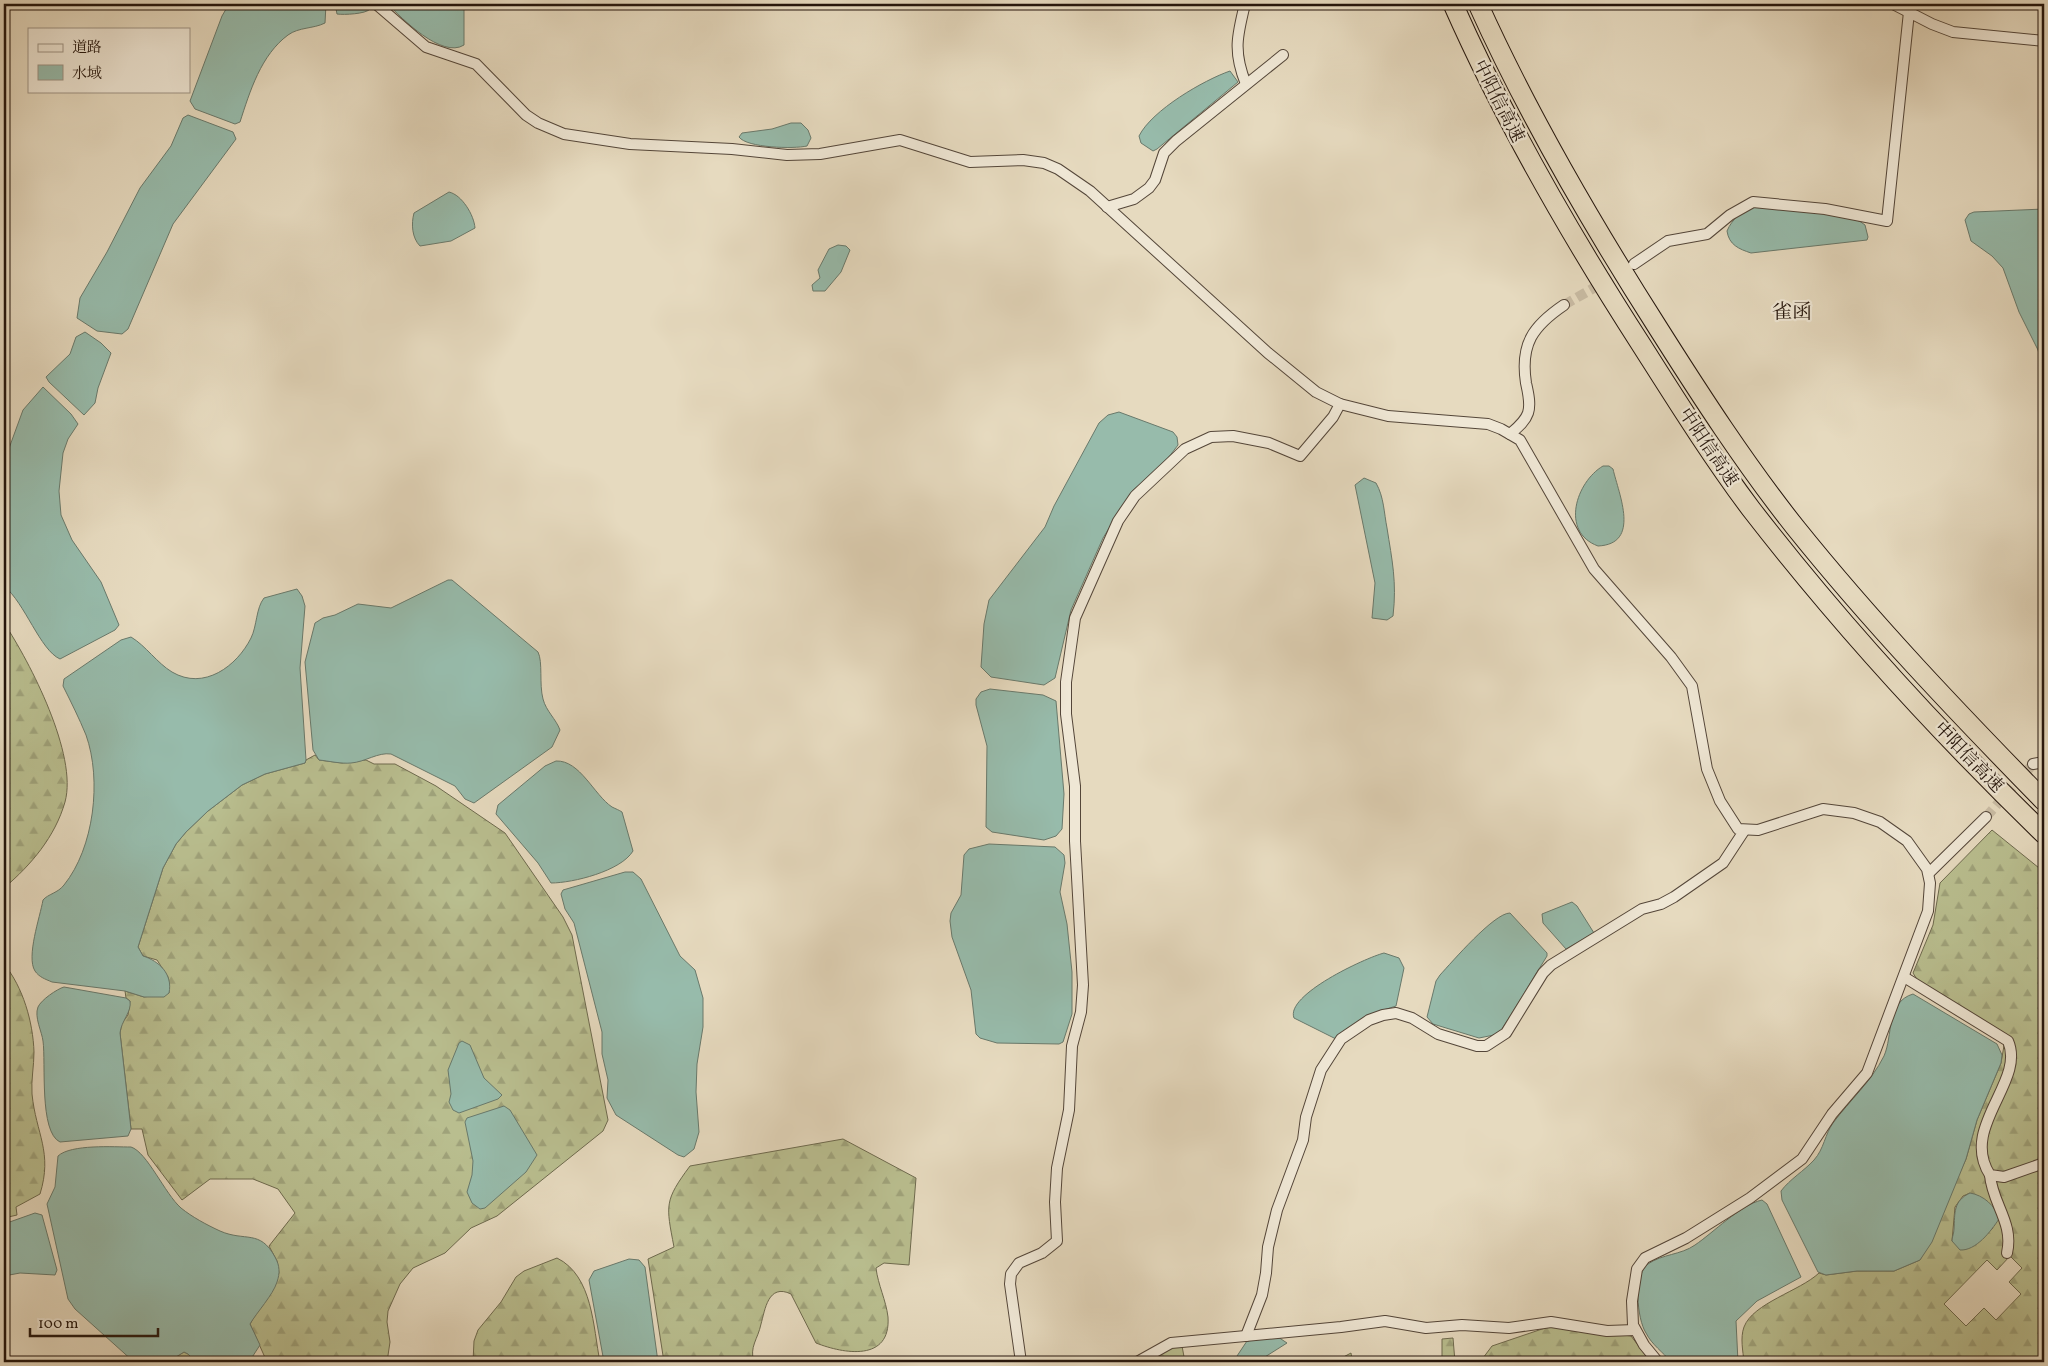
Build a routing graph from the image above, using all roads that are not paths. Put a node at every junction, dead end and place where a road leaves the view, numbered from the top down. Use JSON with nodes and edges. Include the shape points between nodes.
{"nodes":[{"id":1,"x":376,"y":4,"type":"edge"},
{"id":2,"x":1245,"y":4,"type":"edge"},
{"id":3,"x":1453,"y":4,"type":"edge"},
{"id":4,"x":1478,"y":4,"type":"edge"},
{"id":5,"x":1893,"y":4,"type":"edge"},
{"id":6,"x":1909,"y":12,"type":"junction"},
{"id":7,"x":2044,"y":42,"type":"edge"},
{"id":8,"x":1283,"y":55,"type":"dead end"},
{"id":9,"x":1246,"y":84,"type":"junction"},
{"id":10,"x":1107,"y":207,"type":"junction"},
{"id":11,"x":1634,"y":264,"type":"tunnel mouth"},
{"id":12,"x":1564,"y":305,"type":"tunnel mouth"},
{"id":13,"x":1340,"y":404,"type":"junction"},
{"id":14,"x":1510,"y":434,"type":"junction"},
{"id":15,"x":2044,"y":762,"type":"edge"},
{"id":16,"x":2033,"y":764,"type":"tunnel mouth"},
{"id":17,"x":2044,"y":801,"type":"edge"},
{"id":18,"x":1986,"y":816,"type":"tunnel mouth"},
{"id":19,"x":1744,"y":831,"type":"junction"},
{"id":20,"x":2044,"y":834,"type":"edge"},
{"id":21,"x":1929,"y":873,"type":"junction"},
{"id":22,"x":1904,"y":977,"type":"junction"},
{"id":23,"x":2044,"y":1164,"type":"edge"},
{"id":24,"x":1990,"y":1175,"type":"junction"},
{"id":25,"x":2008,"y":1253,"type":"dead end"},
{"id":26,"x":1635,"y":1330,"type":"junction"},
{"id":27,"x":1246,"y":1336,"type":"junction"},
{"id":28,"x":1021,"y":1362,"type":"edge"},
{"id":29,"x":1137,"y":1362,"type":"edge"},
{"id":30,"x":1658,"y":1362,"type":"edge"}],
"edges":[{"from":1,"to":10,"type":"street","via":[[426,47],[476,64],[526,115],[564,134],[630,144],[788,155],[820,154],[900,140],[970,162],[1023,160],[1044,163],[1067,174]]},
{"from":2,"to":9,"type":"street","via":[[1236,42],[1238,64]]},
{"from":3,"to":20,"type":"highway","name":"中阳信高速","via":[[1499,104],[1559,214],[1726,474],[1778,542],[1871,652]]},
{"from":4,"to":17,"type":"highway","name":"中阳信高速","via":[[1529,111],[1580,202],[1745,460],[1796,527],[1889,636]]},
{"from":5,"to":6,"type":"street"},
{"from":6,"to":7,"type":"street","via":[[1954,32]]},
{"from":6,"to":11,"type":"street","via":[[1887,221],[1825,209],[1753,202],[1707,234],[1668,241]]},
{"from":8,"to":9,"type":"street"},
{"from":9,"to":10,"type":"street","via":[[1164,153],[1156,180],[1149,188],[1134,199]]},
{"from":10,"to":13,"type":"street","via":[[1294,375],[1316,392]]},
{"from":12,"to":14,"type":"street","via":[[1536,327],[1523,362],[1530,405],[1525,420]]},
{"from":13,"to":14,"type":"street","via":[[1388,416],[1488,424]]},
{"from":13,"to":28,"type":"street","via":[[1300,456],[1269,443],[1233,436],[1212,437],[1185,449],[1136,496],[1118,521],[1075,618],[1066,682],[1066,714],[1075,786],[1083,985],[1081,1012],[1072,1046],[1069,1110],[1057,1168],[1057,1241],[1042,1253],[1019,1263],[1010,1279]]},
{"from":14,"to":19,"type":"street","via":[[1520,440],[1594,569],[1671,657],[1692,686],[1707,769],[1730,818],[1738,829]]},
{"from":15,"to":16,"type":"street"},
{"from":18,"to":21,"type":"street"},
{"from":19,"to":21,"type":"street","via":[[1758,830],[1823,809],[1854,813],[1880,822],[1896,832],[1915,849]]},
{"from":19,"to":27,"type":"street","via":[[1722,862],[1674,897],[1642,909],[1550,965],[1506,1033],[1492,1044],[1477,1046],[1438,1034],[1412,1018],[1396,1013],[1369,1020],[1341,1039],[1321,1070],[1306,1117],[1303,1140],[1277,1210],[1268,1247],[1262,1296]]},
{"from":21,"to":22,"type":"street","via":[[1928,911]]},
{"from":22,"to":24,"type":"street","via":[[2001,1035],[2012,1049],[2012,1064],[1996,1097],[1982,1140],[1982,1156]]},
{"from":22,"to":26,"type":"street","via":[[1867,1073],[1832,1114],[1802,1159],[1750,1198],[1640,1263],[1634,1277],[1632,1301]]},
{"from":23,"to":24,"type":"street","via":[[2004,1177]]},
{"from":24,"to":25,"type":"street","via":[[1990,1186],[2008,1227]]},
{"from":26,"to":27,"type":"street","via":[[1607,1330],[1551,1322],[1509,1328],[1462,1325],[1426,1328],[1386,1321]]},
{"from":26,"to":30,"type":"street"},
{"from":27,"to":29,"type":"street","via":[[1171,1343]]}]}
